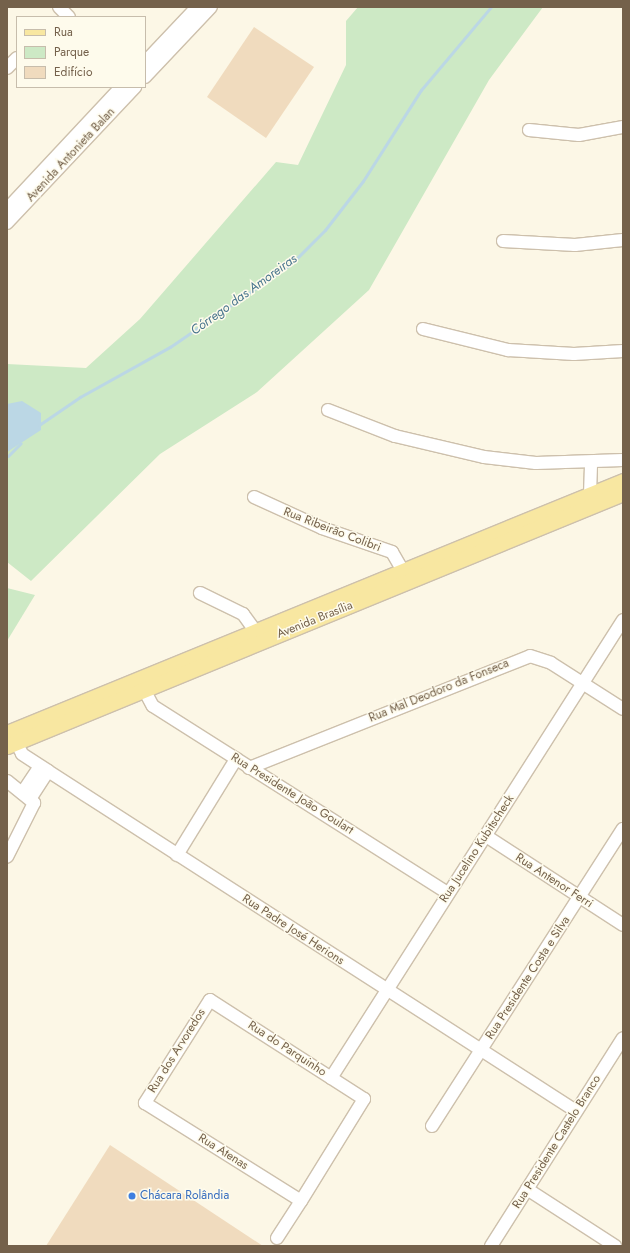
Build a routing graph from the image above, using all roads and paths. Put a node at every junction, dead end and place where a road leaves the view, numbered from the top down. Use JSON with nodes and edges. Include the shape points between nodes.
{"nodes":[{"id":1,"x":197,"y":7,"type":"edge"},
{"id":2,"x":211,"y":7,"type":"edge"},
{"id":3,"x":16,"y":59,"type":"edge"},
{"id":4,"x":146,"y":61,"type":"edge"},
{"id":5,"x":7,"y":68,"type":"edge"},
{"id":6,"x":146,"y":76,"type":"edge"},
{"id":7,"x":120,"y":88,"type":"edge"},
{"id":8,"x":134,"y":88,"type":"edge"},
{"id":9,"x":623,"y":127,"type":"edge"},
{"id":10,"x":529,"y":130,"type":"dead end"},
{"id":11,"x":7,"y":209,"type":"edge"},
{"id":12,"x":7,"y":223,"type":"edge"},
{"id":13,"x":623,"y":240,"type":"edge"},
{"id":14,"x":503,"y":241,"type":"dead end"},
{"id":15,"x":423,"y":329,"type":"dead end"},
{"id":16,"x":623,"y":351,"type":"edge"},
{"id":17,"x":328,"y":410,"type":"dead end"},
{"id":18,"x":623,"y":460,"type":"edge"},
{"id":19,"x":591,"y":463,"type":"junction"},
{"id":20,"x":623,"y":490,"type":"edge"},
{"id":21,"x":590,"y":494,"type":"junction"},
{"id":22,"x":254,"y":497,"type":"dead end"},
{"id":23,"x":403,"y":571,"type":"junction"},
{"id":24,"x":200,"y":593,"type":"dead end"},
{"id":25,"x":623,"y":620,"type":"edge"},
{"id":26,"x":254,"y":629,"type":"junction"},
{"id":27,"x":583,"y":683,"type":"junction"},
{"id":28,"x":141,"y":684,"type":"junction"},
{"id":29,"x":623,"y":709,"type":"edge"},
{"id":30,"x":10,"y":738,"type":"edge"},
{"id":31,"x":236,"y":759,"type":"junction"},
{"id":32,"x":250,"y":768,"type":"junction"},
{"id":33,"x":44,"y":769,"type":"junction"},
{"id":34,"x":7,"y":781,"type":"edge"},
{"id":35,"x":29,"y":798,"type":"junction"},
{"id":36,"x":623,"y":829,"type":"edge"},
{"id":37,"x":486,"y":836,"type":"junction"},
{"id":38,"x":177,"y":855,"type":"junction"},
{"id":39,"x":7,"y":857,"type":"edge"},
{"id":40,"x":448,"y":893,"type":"junction"},
{"id":41,"x":579,"y":897,"type":"junction"},
{"id":42,"x":623,"y":925,"type":"edge"},
{"id":43,"x":387,"y":990,"type":"junction"},
{"id":44,"x":210,"y":1000,"type":"joint"},
{"id":45,"x":623,"y":1038,"type":"edge"},
{"id":46,"x":482,"y":1050,"type":"junction"},
{"id":47,"x":331,"y":1078,"type":"junction"},
{"id":48,"x":145,"y":1103,"type":"joint"},
{"id":49,"x":576,"y":1111,"type":"junction"},
{"id":50,"x":432,"y":1126,"type":"dead end"},
{"id":51,"x":527,"y":1189,"type":"junction"},
{"id":52,"x":301,"y":1201,"type":"junction"},
{"id":53,"x":277,"y":1238,"type":"dead end"},
{"id":54,"x":491,"y":1246,"type":"edge"},
{"id":55,"x":616,"y":1246,"type":"edge"}],
"edges":[{"from":1,"to":4,"type":"street"},
{"from":2,"to":6,"type":"street"},
{"from":3,"to":5,"type":"street"},
{"from":7,"to":11,"type":"street","name":"Avenida Antonieta Balan"},
{"from":8,"to":12,"type":"street","name":"Avenida Antonieta Balan"},
{"from":9,"to":10,"type":"street","via":[[579,135]]},
{"from":13,"to":14,"type":"street","via":[[574,245]]},
{"from":15,"to":16,"type":"street","via":[[508,350],[574,354]]},
{"from":17,"to":19,"type":"street","via":[[441,450],[536,463]]},
{"from":18,"to":19,"type":"street"},
{"from":19,"to":21,"type":"street"},
{"from":20,"to":21,"type":"main road","name":"Avenida Brasília"},
{"from":20,"to":28,"type":"main road","name":"Avenida Brasília"},
{"from":21,"to":23,"type":"main road","name":"Avenida Brasília"},
{"from":22,"to":23,"type":"street","name":"Rua Ribeirão Colibri","via":[[296,518],[392,552]]},
{"from":23,"to":26,"type":"main road","name":"Avenida Brasília"},
{"from":24,"to":26,"type":"street","via":[[243,614]]},
{"from":25,"to":27,"type":"street","name":"Rua Jucelino Kubitscheck"},
{"from":26,"to":28,"type":"main road","name":"Avenida Brasília"},
{"from":27,"to":29,"type":"street","name":"Rua Mal Deodoro da Fonseca"},
{"from":27,"to":32,"type":"street","name":"Rua Mal Deodoro da Fonseca","via":[[551,662],[530,656]]},
{"from":27,"to":37,"type":"street","name":"Rua Jucelino Kubitscheck"},
{"from":28,"to":30,"type":"main road","name":"Avenida Brasília"},
{"from":28,"to":31,"type":"street","name":"Rua Presidente João Goulart","via":[[153,706]]},
{"from":30,"to":33,"type":"street","name":"Rua Padre José Herions","via":[[22,754]]},
{"from":31,"to":32,"type":"street","name":"Rua Presidente João Goulart"},
{"from":31,"to":38,"type":"street"},
{"from":32,"to":40,"type":"street","name":"Rua Presidente João Goulart"},
{"from":33,"to":35,"type":"street"},
{"from":33,"to":38,"type":"street","name":"Rua Padre José Herions"},
{"from":34,"to":35,"type":"street"},
{"from":35,"to":39,"type":"street"},
{"from":36,"to":41,"type":"street","name":"Rua Presidente Costa e Silva"},
{"from":37,"to":40,"type":"street","name":"Rua Jucelino Kubitscheck"},
{"from":37,"to":41,"type":"street","name":"Rua Antenor Ferri"},
{"from":38,"to":43,"type":"street","name":"Rua Padre José Herions"},
{"from":40,"to":43,"type":"street","name":"Rua Jucelino Kubitscheck"},
{"from":41,"to":42,"type":"street","name":"Rua Antenor Ferri"},
{"from":41,"to":46,"type":"street","name":"Rua Presidente Costa e Silva"},
{"from":43,"to":46,"type":"street","name":"Rua Padre José Herions"},
{"from":43,"to":47,"type":"street","name":"Rua Jucelino Kubitscheck"},
{"from":44,"to":47,"type":"street","name":"Rua do Parquinho"},
{"from":44,"to":48,"type":"street","name":"Rua dos Arvoredos"},
{"from":45,"to":49,"type":"street","name":"Rua Presidente Castelo Branco"},
{"from":46,"to":49,"type":"street","name":"Rua Padre José Herions"},
{"from":46,"to":50,"type":"street","name":"Rua Presidente Costa e Silva"},
{"from":47,"to":52,"type":"street","name":"Rua do Parquinho","via":[[364,1099]]},
{"from":48,"to":52,"type":"street","name":"Rua Atenas"},
{"from":49,"to":51,"type":"street","name":"Rua Presidente Castelo Branco"},
{"from":51,"to":54,"type":"street","name":"Rua Presidente Castelo Branco"},
{"from":51,"to":55,"type":"street"},
{"from":52,"to":53,"type":"street"}]}
